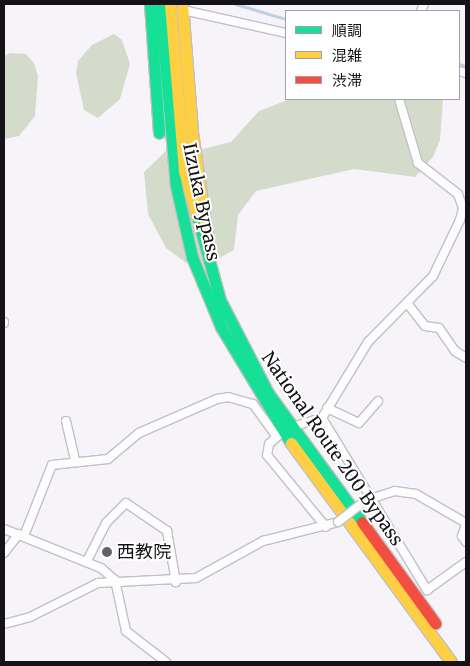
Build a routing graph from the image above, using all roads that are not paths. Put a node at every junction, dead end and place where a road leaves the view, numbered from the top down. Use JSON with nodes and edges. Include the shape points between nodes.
{"nodes":[{"id":1,"x":150,"y":4,"type":"edge"},
{"id":2,"x":160,"y":4,"type":"edge"},
{"id":3,"x":170,"y":4,"type":"edge"},
{"id":4,"x":182,"y":7,"type":"edge"},
{"id":5,"x":167,"y":33,"type":"junction"},
{"id":6,"x":285,"y":33,"type":"edge"},
{"id":7,"x":399,"y":100,"type":"edge"},
{"id":8,"x":465,"y":208,"type":"edge"},
{"id":9,"x":192,"y":257,"type":"junction"},
{"id":10,"x":211,"y":272,"type":"junction"},
{"id":11,"x":407,"y":304,"type":"junction"},
{"id":12,"x":466,"y":358,"type":"edge"},
{"id":13,"x":378,"y":402,"type":"dead end"},
{"id":14,"x":327,"y":408,"type":"junction"},
{"id":15,"x":322,"y":418,"type":"junction"},
{"id":16,"x":66,"y":421,"type":"dead end"},
{"id":17,"x":284,"y":432,"type":"junction"},
{"id":18,"x":75,"y":460,"type":"junction"},
{"id":19,"x":372,"y":497,"type":"junction"},
{"id":20,"x":466,"y":524,"type":"edge"},
{"id":21,"x":326,"y":526,"type":"junction"},
{"id":22,"x":4,"y":528,"type":"edge"},
{"id":23,"x":22,"y":535,"type":"junction"},
{"id":24,"x":466,"y":542,"type":"edge"},
{"id":25,"x":4,"y":553,"type":"edge"},
{"id":26,"x":87,"y":561,"type":"junction"},
{"id":27,"x":466,"y":562,"type":"edge"},
{"id":28,"x":115,"y":580,"type":"junction"},
{"id":29,"x":176,"y":582,"type":"junction"},
{"id":30,"x":4,"y":624,"type":"edge"},
{"id":31,"x":166,"y":662,"type":"edge"},
{"id":32,"x":451,"y":662,"type":"edge"},
{"id":33,"x":462,"y":662,"type":"edge"}],
"edges":[{"from":1,"to":9,"type":"highway","via":[[159,134],[177,220]]},
{"from":2,"to":5,"type":"highway"},
{"from":3,"to":5,"type":"highway"},
{"from":4,"to":6,"type":"street"},
{"from":4,"to":10,"type":"highway","via":[[192,132]]},
{"from":5,"to":9,"type":"highway","name":"Iizuka Bypass","via":[[170,146]]},
{"from":5,"to":10,"type":"highway","name":"National Route 200 Bypass","via":[[184,171]]},
{"from":7,"to":8,"type":"street","via":[[418,163],[458,194]]},
{"from":8,"to":11,"type":"street","via":[[441,263]]},
{"from":9,"to":17,"type":"highway","name":"Iizuka Bypass","via":[[221,328]]},
{"from":10,"to":17,"type":"highway","name":"National Route 200 Bypass","via":[[241,346]]},
{"from":11,"to":12,"type":"street","via":[[425,326],[439,328],[455,351]]},
{"from":11,"to":14,"type":"street","via":[[368,342]]},
{"from":13,"to":14,"type":"street","via":[[359,423]]},
{"from":14,"to":15,"type":"street"},
{"from":15,"to":17,"type":"street"},
{"from":15,"to":19,"type":"street"},
{"from":16,"to":18,"type":"street"},
{"from":17,"to":18,"type":"street","via":[[252,404],[228,397],[139,433],[108,459]]},
{"from":17,"to":21,"type":"street","via":[[267,455]]},
{"from":17,"to":32,"type":"highway","name":"Iizuka Bypass"},
{"from":17,"to":33,"type":"highway","name":"National Route 200 Bypass"},
{"from":18,"to":23,"type":"street","via":[[49,469]]},
{"from":19,"to":20,"type":"street","via":[[395,491],[416,494]]},
{"from":19,"to":21,"type":"street","bridge":true,"via":[[338,522]]},
{"from":19,"to":27,"type":"street","via":[[374,509],[426,590]]},
{"from":20,"to":24,"type":"street","via":[[462,536]]},
{"from":21,"to":29,"type":"street","via":[[263,541],[219,568]]},
{"from":22,"to":23,"type":"street"},
{"from":23,"to":25,"type":"street"},
{"from":23,"to":26,"type":"street"},
{"from":26,"to":28,"type":"street"},
{"from":26,"to":29,"type":"street","via":[[106,523],[126,503],[167,531]]},
{"from":28,"to":29,"type":"street"},
{"from":28,"to":30,"type":"street","via":[[81,590],[30,617]]},
{"from":28,"to":31,"type":"street","via":[[126,631]]}]}
